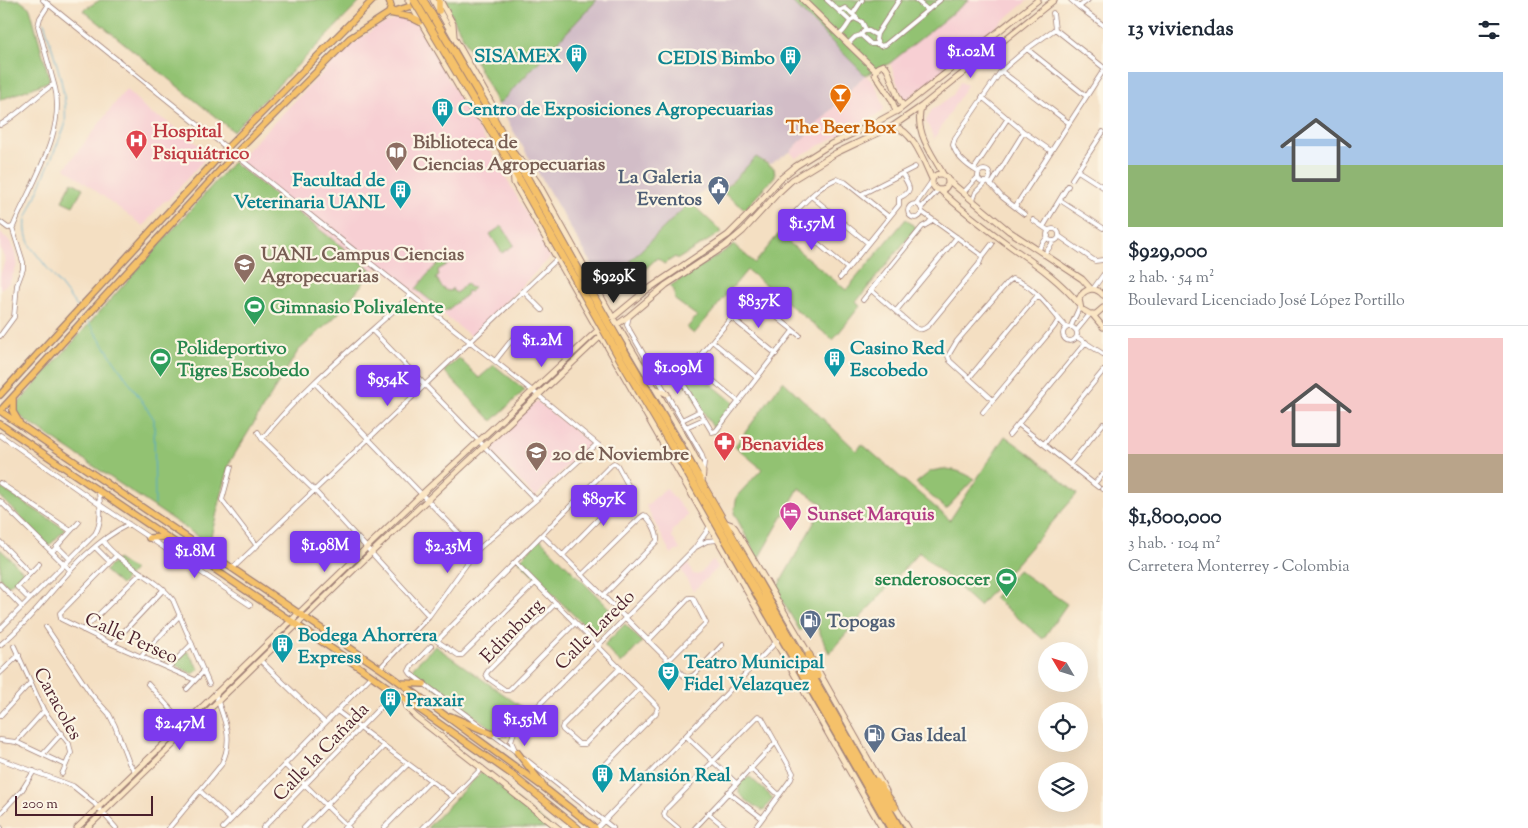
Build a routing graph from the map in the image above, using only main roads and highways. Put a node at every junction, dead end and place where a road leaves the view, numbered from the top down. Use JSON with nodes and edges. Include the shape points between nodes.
{"nodes":[{"id":1,"x":373,"y":0,"type":"edge"},
{"id":2,"x":389,"y":0,"type":"edge"},
{"id":3,"x":419,"y":0,"type":"edge"},
{"id":4,"x":423,"y":0,"type":"edge"},
{"id":5,"x":440,"y":0,"type":"edge"},
{"id":6,"x":411,"y":2,"type":"edge"},
{"id":7,"x":439,"y":11,"type":"road end"},
{"id":8,"x":389,"y":13,"type":"junction"},
{"id":9,"x":420,"y":22,"type":"road end"},
{"id":10,"x":490,"y":122,"type":"junction"},
{"id":11,"x":523,"y":179,"type":"junction"},
{"id":12,"x":10,"y":384,"type":"junction"},
{"id":13,"x":0,"y":390,"type":"edge"},
{"id":14,"x":0,"y":395,"type":"edge"},
{"id":15,"x":13,"y":396,"type":"junction"},
{"id":16,"x":0,"y":411,"type":"edge"},
{"id":17,"x":0,"y":424,"type":"edge"},
{"id":18,"x":22,"y":425,"type":"junction"},
{"id":19,"x":690,"y":470,"type":"junction"},
{"id":20,"x":165,"y":537,"type":"junction"},
{"id":21,"x":149,"y":538,"type":"road end"},
{"id":22,"x":809,"y":655,"type":"road end"},
{"id":23,"x":400,"y":683,"type":"junction"},
{"id":24,"x":424,"y":684,"type":"road end"},
{"id":25,"x":822,"y":693,"type":"junction"},
{"id":26,"x":440,"y":712,"type":"junction"},
{"id":27,"x":492,"y":734,"type":"road end"},
{"id":28,"x":517,"y":752,"type":"road end"},
{"id":29,"x":865,"y":768,"type":"junction"},
{"id":30,"x":547,"y":790,"type":"junction"},
{"id":31,"x":875,"y":800,"type":"junction"},
{"id":32,"x":895,"y":807,"type":"road end"},
{"id":33,"x":578,"y":828,"type":"edge"},
{"id":34,"x":596,"y":828,"type":"edge"},
{"id":35,"x":886,"y":828,"type":"edge"},
{"id":36,"x":892,"y":828,"type":"edge"},
{"id":37,"x":899,"y":828,"type":"edge"}],
"edges":[{"from":1,"to":12,"type":"main road","via":[[227,148]]},
{"from":2,"to":8,"type":"main road"},
{"from":3,"to":6,"type":"main road"},
{"from":4,"to":10,"type":"highway","bridge":true,"via":[[488,109]]},
{"from":5,"to":7,"type":"main road"},
{"from":6,"to":8,"type":"main road"},
{"from":6,"to":10,"type":"highway","bridge":true,"via":[[481,113]]},
{"from":8,"to":9,"type":"main road"},
{"from":8,"to":15,"type":"main road","via":[[350,38],[235,154]]},
{"from":10,"to":11,"type":"highway","via":[[514,155]]},
{"from":10,"to":11,"type":"highway","via":[[513,169]]},
{"from":11,"to":19,"type":"highway","bridge":true,"via":[[621,360]]},
{"from":12,"to":13,"type":"main road"},
{"from":12,"to":14,"type":"main road"},
{"from":15,"to":16,"type":"main road"},
{"from":15,"to":18,"type":"main road","via":[[12,412]]},
{"from":16,"to":18,"type":"main road"},
{"from":17,"to":20,"type":"main road"},
{"from":18,"to":23,"type":"main road"},
{"from":19,"to":25,"type":"highway","via":[[702,482]]},
{"from":19,"to":31,"type":"highway"},
{"from":20,"to":21,"type":"main road"},
{"from":20,"to":33,"type":"main road","via":[[395,692],[511,774]]},
{"from":22,"to":25,"type":"highway"},
{"from":23,"to":24,"type":"main road"},
{"from":23,"to":26,"type":"main road"},
{"from":25,"to":29,"type":"highway"},
{"from":26,"to":27,"type":"main road"},
{"from":26,"to":30,"type":"main road"},
{"from":28,"to":30,"type":"main road"},
{"from":29,"to":32,"type":"highway"},
{"from":29,"to":37,"type":"highway"},
{"from":30,"to":34,"type":"main road"},
{"from":31,"to":35,"type":"highway"},
{"from":31,"to":36,"type":"highway"}]}
